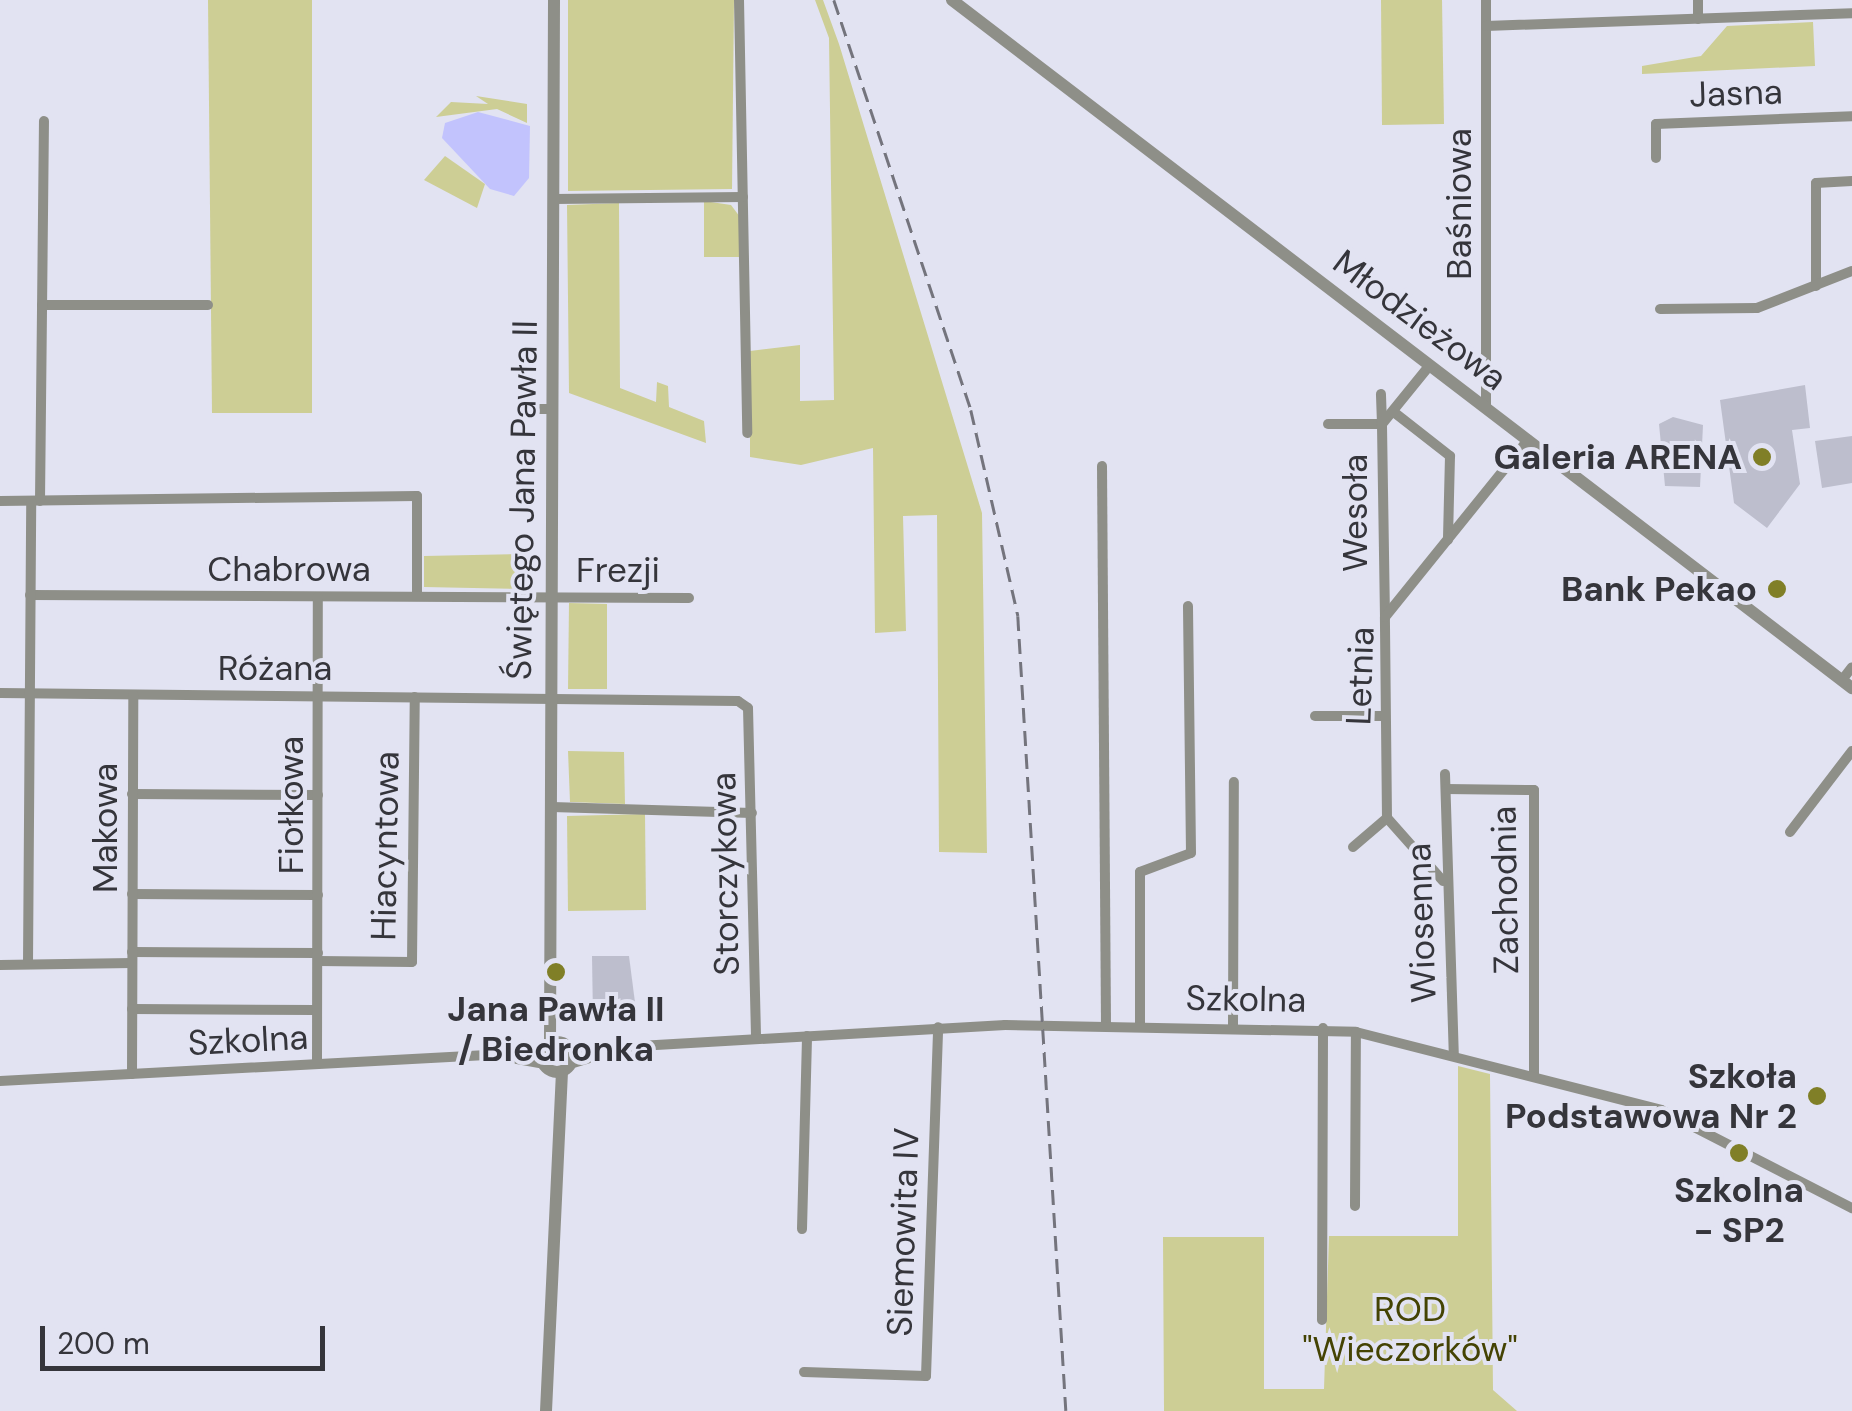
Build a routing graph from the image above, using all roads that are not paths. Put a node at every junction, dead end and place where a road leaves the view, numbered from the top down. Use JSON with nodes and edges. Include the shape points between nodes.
{"nodes":[{"id":1,"x":554,"y":0,"type":"edge"},
{"id":2,"x":739,"y":0,"type":"edge"},
{"id":3,"x":952,"y":0,"type":"edge"},
{"id":4,"x":1486,"y":0,"type":"edge"},
{"id":5,"x":1698,"y":0,"type":"edge"},
{"id":6,"x":1809,"y":0,"type":"edge"},
{"id":7,"x":1852,"y":13,"type":"edge"},
{"id":8,"x":1809,"y":14,"type":"junction"},
{"id":9,"x":1698,"y":19,"type":"junction"},
{"id":10,"x":1486,"y":26,"type":"junction"},
{"id":11,"x":1852,"y":116,"type":"edge"},
{"id":12,"x":44,"y":121,"type":"dead end"},
{"id":13,"x":1656,"y":158,"type":"dead end"},
{"id":14,"x":1852,"y":181,"type":"edge"},
{"id":15,"x":744,"y":197,"type":"junction"},
{"id":16,"x":554,"y":199,"type":"junction"},
{"id":17,"x":1852,"y":271,"type":"edge"},
{"id":18,"x":1816,"y":286,"type":"junction"},
{"id":19,"x":42,"y":305,"type":"junction"},
{"id":20,"x":208,"y":305,"type":"dead end"},
{"id":21,"x":1660,"y":309,"type":"dead end"},
{"id":22,"x":1430,"y":366,"type":"junction"},
{"id":23,"x":1381,"y":394,"type":"dead end"},
{"id":24,"x":1486,"y":408,"type":"junction"},
{"id":25,"x":532,"y":409,"type":"dead end"},
{"id":26,"x":553,"y":409,"type":"junction"},
{"id":27,"x":1395,"y":413,"type":"junction"},
{"id":28,"x":1328,"y":424,"type":"dead end"},
{"id":29,"x":1382,"y":424,"type":"junction"},
{"id":30,"x":746,"y":433,"type":"dead end"},
{"id":31,"x":1528,"y":440,"type":"junction"},
{"id":32,"x":1102,"y":466,"type":"dead end"},
{"id":33,"x":36,"y":500,"type":"junction"},
{"id":34,"x":0,"y":501,"type":"edge"},
{"id":35,"x":1448,"y":540,"type":"junction"},
{"id":36,"x":30,"y":595,"type":"junction"},
{"id":37,"x":318,"y":596,"type":"junction"},
{"id":38,"x":417,"y":596,"type":"junction"},
{"id":39,"x":548,"y":597,"type":"junction"},
{"id":40,"x":688,"y":598,"type":"dead end"},
{"id":41,"x":1188,"y":606,"type":"dead end"},
{"id":42,"x":1385,"y":617,"type":"junction"},
{"id":43,"x":1852,"y":667,"type":"edge"},
{"id":44,"x":1847,"y":684,"type":"edge"},
{"id":45,"x":0,"y":693,"type":"edge"},
{"id":46,"x":29,"y":694,"type":"junction"},
{"id":47,"x":133,"y":694,"type":"junction"},
{"id":48,"x":318,"y":696,"type":"junction"},
{"id":49,"x":415,"y":697,"type":"junction"},
{"id":50,"x":549,"y":697,"type":"junction"},
{"id":51,"x":748,"y":708,"type":"joint"},
{"id":52,"x":1315,"y":716,"type":"dead end"},
{"id":53,"x":1384,"y":716,"type":"junction"},
{"id":54,"x":1852,"y":751,"type":"edge"},
{"id":55,"x":1445,"y":774,"type":"dead end"},
{"id":56,"x":1234,"y":782,"type":"dead end"},
{"id":57,"x":1446,"y":789,"type":"junction"},
{"id":58,"x":132,"y":794,"type":"junction"},
{"id":59,"x":318,"y":795,"type":"junction"},
{"id":60,"x":552,"y":807,"type":"junction"},
{"id":61,"x":752,"y":813,"type":"junction"},
{"id":62,"x":1387,"y":818,"type":"junction"},
{"id":63,"x":1790,"y":832,"type":"dead end"},
{"id":64,"x":1353,"y":847,"type":"dead end"},
{"id":65,"x":1443,"y":881,"type":"junction"},
{"id":66,"x":132,"y":894,"type":"junction"},
{"id":67,"x":318,"y":895,"type":"junction"},
{"id":68,"x":132,"y":957,"type":"junction"},
{"id":69,"x":318,"y":957,"type":"junction"},
{"id":70,"x":28,"y":964,"type":"junction"},
{"id":71,"x":0,"y":965,"type":"edge"},
{"id":72,"x":132,"y":1008,"type":"junction"},
{"id":73,"x":316,"y":1010,"type":"junction"},
{"id":74,"x":1106,"y":1024,"type":"junction"},
{"id":75,"x":1140,"y":1024,"type":"junction"},
{"id":76,"x":1234,"y":1025,"type":"junction"},
{"id":77,"x":938,"y":1027,"type":"junction"},
{"id":78,"x":1323,"y":1028,"type":"junction"},
{"id":79,"x":1356,"y":1032,"type":"junction"},
{"id":80,"x":807,"y":1036,"type":"junction"},
{"id":81,"x":756,"y":1039,"type":"junction"},
{"id":82,"x":1454,"y":1055,"type":"junction"},
{"id":83,"x":556,"y":1057,"type":"junction"},
{"id":84,"x":317,"y":1064,"type":"junction"},
{"id":85,"x":132,"y":1074,"type":"junction"},
{"id":86,"x":1534,"y":1076,"type":"junction"},
{"id":87,"x":0,"y":1081,"type":"edge"},
{"id":88,"x":1355,"y":1206,"type":"dead end"},
{"id":89,"x":1852,"y":1208,"type":"edge"},
{"id":90,"x":802,"y":1229,"type":"dead end"},
{"id":91,"x":1322,"y":1320,"type":"dead end"},
{"id":92,"x":804,"y":1372,"type":"dead end"},
{"id":93,"x":546,"y":1411,"type":"edge"}],
"edges":[{"from":1,"to":16,"type":"street","name":"Świętego Jana Pawła II"},
{"from":2,"to":15,"type":"street"},
{"from":3,"to":22,"type":"street","name":"Młodzieżowa"},
{"from":4,"to":10,"type":"street","name":"Baśniowa"},
{"from":5,"to":9,"type":"street"},
{"from":6,"to":8,"type":"street"},
{"from":7,"to":8,"type":"street"},
{"from":8,"to":9,"type":"street"},
{"from":9,"to":10,"type":"street"},
{"from":10,"to":24,"type":"street","name":"Baśniowa"},
{"from":11,"to":13,"type":"street","name":"Jasna","via":[[1656,124]]},
{"from":12,"to":19,"type":"street"},
{"from":14,"to":18,"type":"street","via":[[1816,183]]},
{"from":15,"to":16,"type":"street"},
{"from":15,"to":30,"type":"street"},
{"from":16,"to":26,"type":"street","name":"Świętego Jana Pawła II"},
{"from":17,"to":18,"type":"street"},
{"from":18,"to":21,"type":"street","via":[[1757,308]]},
{"from":19,"to":20,"type":"street"},
{"from":19,"to":33,"type":"street"},
{"from":22,"to":24,"type":"street","name":"Młodzieżowa"},
{"from":22,"to":27,"type":"street","name":"Wesoła"},
{"from":23,"to":29,"type":"street"},
{"from":24,"to":31,"type":"street","name":"Młodzieżowa"},
{"from":25,"to":26,"type":"street"},
{"from":26,"to":39,"type":"street","name":"Świętego Jana Pawła II"},
{"from":27,"to":29,"type":"street","name":"Wesoła"},
{"from":27,"to":35,"type":"street","via":[[1450,456]]},
{"from":28,"to":29,"type":"street"},
{"from":29,"to":42,"type":"street","name":"Wesoła"},
{"from":31,"to":35,"type":"street","name":"Letnia"},
{"from":31,"to":44,"type":"street","name":"Młodzieżowa"},
{"from":32,"to":74,"type":"street"},
{"from":33,"to":34,"type":"street"},
{"from":33,"to":36,"type":"street"},
{"from":33,"to":38,"type":"street","via":[[416,496]]},
{"from":35,"to":42,"type":"street","name":"Letnia"},
{"from":36,"to":37,"type":"street","name":"Chabrowa"},
{"from":36,"to":46,"type":"street"},
{"from":37,"to":38,"type":"street","name":"Chabrowa"},
{"from":37,"to":48,"type":"street","name":"Fiołkowa"},
{"from":38,"to":39,"type":"street","name":"Chabrowa"},
{"from":39,"to":40,"type":"street","name":"Frezji"},
{"from":39,"to":50,"type":"street","name":"Świętego Jana Pawła II"},
{"from":41,"to":75,"type":"street","via":[[1191,854],[1140,872]]},
{"from":42,"to":53,"type":"street","name":"Letnia"},
{"from":43,"to":44,"type":"street"},
{"from":45,"to":46,"type":"street","name":"Różana"},
{"from":46,"to":47,"type":"street","name":"Różana"},
{"from":46,"to":70,"type":"street"},
{"from":47,"to":48,"type":"street","name":"Różana"},
{"from":47,"to":58,"type":"street","name":"Makowa"},
{"from":48,"to":49,"type":"street","name":"Różana"},
{"from":48,"to":59,"type":"street","name":"Fiołkowa"},
{"from":49,"to":50,"type":"street","name":"Różana"},
{"from":49,"to":69,"type":"street","name":"Hiacyntowa","via":[[412,962]]},
{"from":50,"to":51,"type":"street","name":"Różana","via":[[730,698]]},
{"from":50,"to":60,"type":"street","name":"Świętego Jana Pawła II"},
{"from":51,"to":61,"type":"street","name":"Storczykowa"},
{"from":52,"to":53,"type":"street"},
{"from":53,"to":62,"type":"street","name":"Letnia"},
{"from":54,"to":63,"type":"street"},
{"from":55,"to":57,"type":"street","name":"Wiosenna"},
{"from":56,"to":76,"type":"street"},
{"from":57,"to":65,"type":"street","name":"Wiosenna"},
{"from":57,"to":86,"type":"street","name":"Zachodnia","via":[[1534,790]]},
{"from":58,"to":59,"type":"street"},
{"from":58,"to":66,"type":"street","name":"Makowa"},
{"from":59,"to":67,"type":"street","name":"Fiołkowa"},
{"from":60,"to":61,"type":"street"},
{"from":60,"to":83,"type":"street","name":"Świętego Jana Pawła II"},
{"from":61,"to":81,"type":"street","name":"Storczykowa"},
{"from":62,"to":64,"type":"street"},
{"from":62,"to":65,"type":"street"},
{"from":65,"to":82,"type":"street","name":"Wiosenna"},
{"from":66,"to":67,"type":"street"},
{"from":66,"to":68,"type":"street","name":"Makowa"},
{"from":67,"to":69,"type":"street","name":"Fiołkowa"},
{"from":68,"to":69,"type":"street"},
{"from":68,"to":70,"type":"street"},
{"from":68,"to":72,"type":"street","name":"Makowa"},
{"from":69,"to":73,"type":"street","name":"Fiołkowa"},
{"from":70,"to":71,"type":"street"},
{"from":72,"to":73,"type":"street"},
{"from":72,"to":85,"type":"street","name":"Makowa"},
{"from":73,"to":84,"type":"street","name":"Fiołkowa"},
{"from":74,"to":75,"type":"street","name":"Szkolna"},
{"from":74,"to":77,"type":"street","name":"Szkolna"},
{"from":75,"to":76,"type":"street","name":"Szkolna"},
{"from":76,"to":78,"type":"street","name":"Szkolna"},
{"from":77,"to":80,"type":"street","name":"Szkolna"},
{"from":77,"to":92,"type":"street","name":"Siemowita IV","via":[[926,1376]]},
{"from":78,"to":79,"type":"street","name":"Szkolna"},
{"from":78,"to":91,"type":"street"},
{"from":79,"to":82,"type":"street","name":"Szkolna"},
{"from":79,"to":88,"type":"street"},
{"from":80,"to":81,"type":"street","name":"Szkolna"},
{"from":80,"to":90,"type":"street"},
{"from":81,"to":83,"type":"street","name":"Szkolna"},
{"from":82,"to":86,"type":"street","name":"Szkolna"},
{"from":83,"to":84,"type":"street","name":"Szkolna"},
{"from":83,"to":93,"type":"street","name":"Świętego Jana Pawła II"},
{"from":84,"to":85,"type":"street","name":"Szkolna"},
{"from":85,"to":87,"type":"street","name":"Szkolna"},
{"from":86,"to":89,"type":"street","name":"Szkolna","via":[[1662,1110]]}]}
